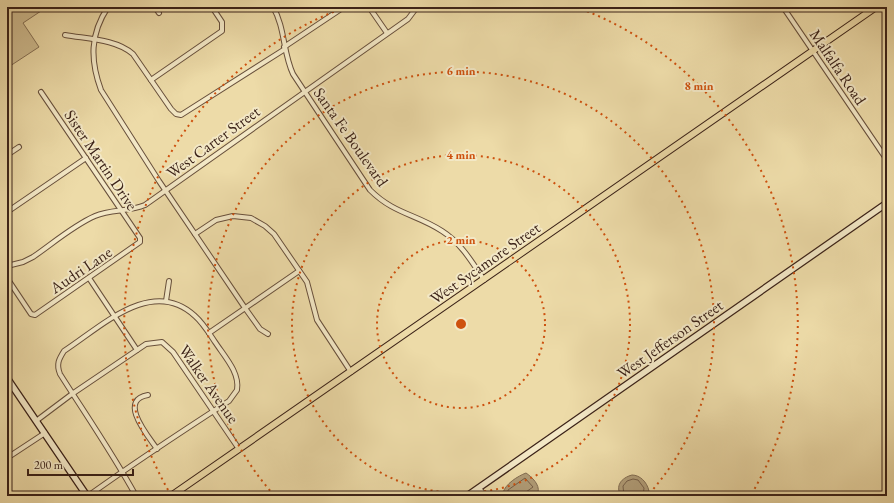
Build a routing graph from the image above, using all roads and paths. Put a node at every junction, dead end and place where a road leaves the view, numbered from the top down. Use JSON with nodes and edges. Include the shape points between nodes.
{"nodes":[{"id":1,"x":108,"y":7,"type":"edge"},
{"id":2,"x":155,"y":7,"type":"edge"},
{"id":3,"x":212,"y":7,"type":"edge"},
{"id":4,"x":273,"y":7,"type":"edge"},
{"id":5,"x":344,"y":7,"type":"edge"},
{"id":6,"x":369,"y":7,"type":"edge"},
{"id":7,"x":417,"y":7,"type":"edge"},
{"id":8,"x":783,"y":7,"type":"edge"},
{"id":9,"x":876,"y":7,"type":"edge"},
{"id":10,"x":159,"y":13,"type":"dead end"},
{"id":11,"x":387,"y":33,"type":"junction"},
{"id":12,"x":65,"y":35,"type":"dead end"},
{"id":13,"x":94,"y":40,"type":"junction"},
{"id":14,"x":285,"y":48,"type":"junction"},
{"id":15,"x":814,"y":52,"type":"junction"},
{"id":16,"x":151,"y":80,"type":"junction"},
{"id":17,"x":41,"y":92,"type":"dead end"},
{"id":18,"x":304,"y":92,"type":"junction"},
{"id":19,"x":19,"y":147,"type":"dead end"},
{"id":20,"x":7,"y":155,"type":"edge"},
{"id":21,"x":86,"y":158,"type":"junction"},
{"id":22,"x":887,"y":160,"type":"edge"},
{"id":23,"x":166,"y":191,"type":"junction"},
{"id":24,"x":887,"y":203,"type":"edge"},
{"id":25,"x":7,"y":212,"type":"edge"},
{"id":26,"x":121,"y":212,"type":"junction"},
{"id":27,"x":195,"y":234,"type":"junction"},
{"id":28,"x":140,"y":241,"type":"joint"},
{"id":29,"x":7,"y":266,"type":"edge"},
{"id":30,"x":299,"y":271,"type":"junction"},
{"id":31,"x":7,"y":278,"type":"edge"},
{"id":32,"x":89,"y":278,"type":"junction"},
{"id":33,"x":484,"y":280,"type":"junction"},
{"id":34,"x":169,"y":281,"type":"dead end"},
{"id":35,"x":166,"y":301,"type":"junction"},
{"id":36,"x":245,"y":308,"type":"junction"},
{"id":37,"x":114,"y":317,"type":"junction"},
{"id":38,"x":209,"y":333,"type":"junction"},
{"id":39,"x":268,"y":334,"type":"dead end"},
{"id":40,"x":137,"y":350,"type":"junction"},
{"id":41,"x":351,"y":372,"type":"junction"},
{"id":42,"x":7,"y":378,"type":"edge"},
{"id":43,"x":72,"y":394,"type":"junction"},
{"id":44,"x":148,"y":396,"type":"dead end"},
{"id":45,"x":213,"y":411,"type":"junction"},
{"id":46,"x":36,"y":421,"type":"junction"},
{"id":47,"x":45,"y":433,"type":"junction"},
{"id":48,"x":158,"y":448,"type":"junction"},
{"id":49,"x":239,"y":449,"type":"junction"},
{"id":50,"x":7,"y":458,"type":"edge"},
{"id":51,"x":123,"y":472,"type":"junction"},
{"id":52,"x":479,"y":488,"type":"junction"},
{"id":53,"x":87,"y":496,"type":"edge"},
{"id":54,"x":136,"y":496,"type":"edge"},
{"id":55,"x":171,"y":496,"type":"edge"},
{"id":56,"x":467,"y":496,"type":"edge"},
{"id":57,"x":485,"y":496,"type":"edge"}],
"edges":[{"from":1,"to":13,"type":"street","via":[[98,23]]},
{"from":2,"to":10,"type":"street"},
{"from":3,"to":16,"type":"street","via":[[222,22],[222,31]]},
{"from":4,"to":14,"type":"street","name":"Santa Fe Boulevard"},
{"from":5,"to":14,"type":"street"},
{"from":6,"to":11,"type":"street"},
{"from":7,"to":11,"type":"street","name":"West Carter Street","via":[[408,19]]},
{"from":8,"to":15,"type":"street","name":"Malfalfa Road"},
{"from":9,"to":15,"type":"main road","name":"West Sycamore Street"},
{"from":11,"to":18,"type":"street","name":"West Carter Street"},
{"from":12,"to":13,"type":"street"},
{"from":13,"to":16,"type":"street","via":[[127,48]]},
{"from":13,"to":23,"type":"street","via":[[93,67],[100,90]]},
{"from":14,"to":16,"type":"street","via":[[181,115],[171,109]]},
{"from":14,"to":18,"type":"street","name":"Santa Fe Boulevard","via":[[290,68]]},
{"from":15,"to":22,"type":"street","name":"Malfalfa Road"},
{"from":15,"to":33,"type":"main road","name":"West Sycamore Street"},
{"from":17,"to":21,"type":"street","name":"Sister Martin Drive"},
{"from":18,"to":23,"type":"street","name":"West Carter Street"},
{"from":18,"to":33,"type":"street","name":"Santa Fe Boulevard","via":[[370,190],[391,207],[435,227],[454,240]]},
{"from":19,"to":20,"type":"street"},
{"from":21,"to":25,"type":"street"},
{"from":21,"to":26,"type":"street","name":"Sister Martin Drive"},
{"from":23,"to":26,"type":"street","name":"West Carter Street","via":[[145,205]]},
{"from":23,"to":27,"type":"street"},
{"from":24,"to":52,"type":"street","name":"West Jefferson Street"},
{"from":26,"to":28,"type":"street","name":"Sister Martin Drive"},
{"from":26,"to":29,"type":"street","name":"West Carter Street","via":[[94,216],[33,257]]},
{"from":27,"to":30,"type":"street","via":[[224,217],[239,216],[256,220],[274,234]]},
{"from":27,"to":36,"type":"street"},
{"from":28,"to":32,"type":"street","name":"Audri Lane","via":[[138,246]]},
{"from":30,"to":36,"type":"street"},
{"from":30,"to":41,"type":"street","via":[[309,287],[317,320]]},
{"from":31,"to":32,"type":"street","name":"Audri Lane","via":[[32,315]]},
{"from":32,"to":37,"type":"street"},
{"from":33,"to":41,"type":"main road","name":"West Sycamore Street"},
{"from":34,"to":35,"type":"street"},
{"from":35,"to":37,"type":"street","via":[[138,304]]},
{"from":35,"to":38,"type":"street","via":[[188,310]]},
{"from":36,"to":38,"type":"street"},
{"from":36,"to":39,"type":"street","via":[[260,329]]},
{"from":37,"to":40,"type":"street"},
{"from":37,"to":43,"type":"street","via":[[64,351],[58,360],[60,374]]},
{"from":38,"to":45,"type":"street","via":[[237,376],[238,383],[235,394]]},
{"from":40,"to":43,"type":"street","name":"Walker Avenue"},
{"from":40,"to":45,"type":"street","name":"Walker Avenue","via":[[154,342],[168,345]]},
{"from":41,"to":49,"type":"main road","name":"West Sycamore Street"},
{"from":42,"to":46,"type":"street"},
{"from":43,"to":46,"type":"street","name":"Walker Avenue"},
{"from":43,"to":51,"type":"street"},
{"from":44,"to":48,"type":"street","via":[[140,398],[134,409]]},
{"from":45,"to":48,"type":"street"},
{"from":45,"to":49,"type":"street","name":"Walker Avenue"},
{"from":46,"to":47,"type":"street"},
{"from":47,"to":50,"type":"street"},
{"from":47,"to":53,"type":"street"},
{"from":48,"to":51,"type":"street"},
{"from":49,"to":55,"type":"main road","name":"West Sycamore Street"},
{"from":51,"to":53,"type":"street"},
{"from":51,"to":54,"type":"street"},
{"from":52,"to":56,"type":"street","name":"West Jefferson Street"},
{"from":52,"to":57,"type":"street"}]}
